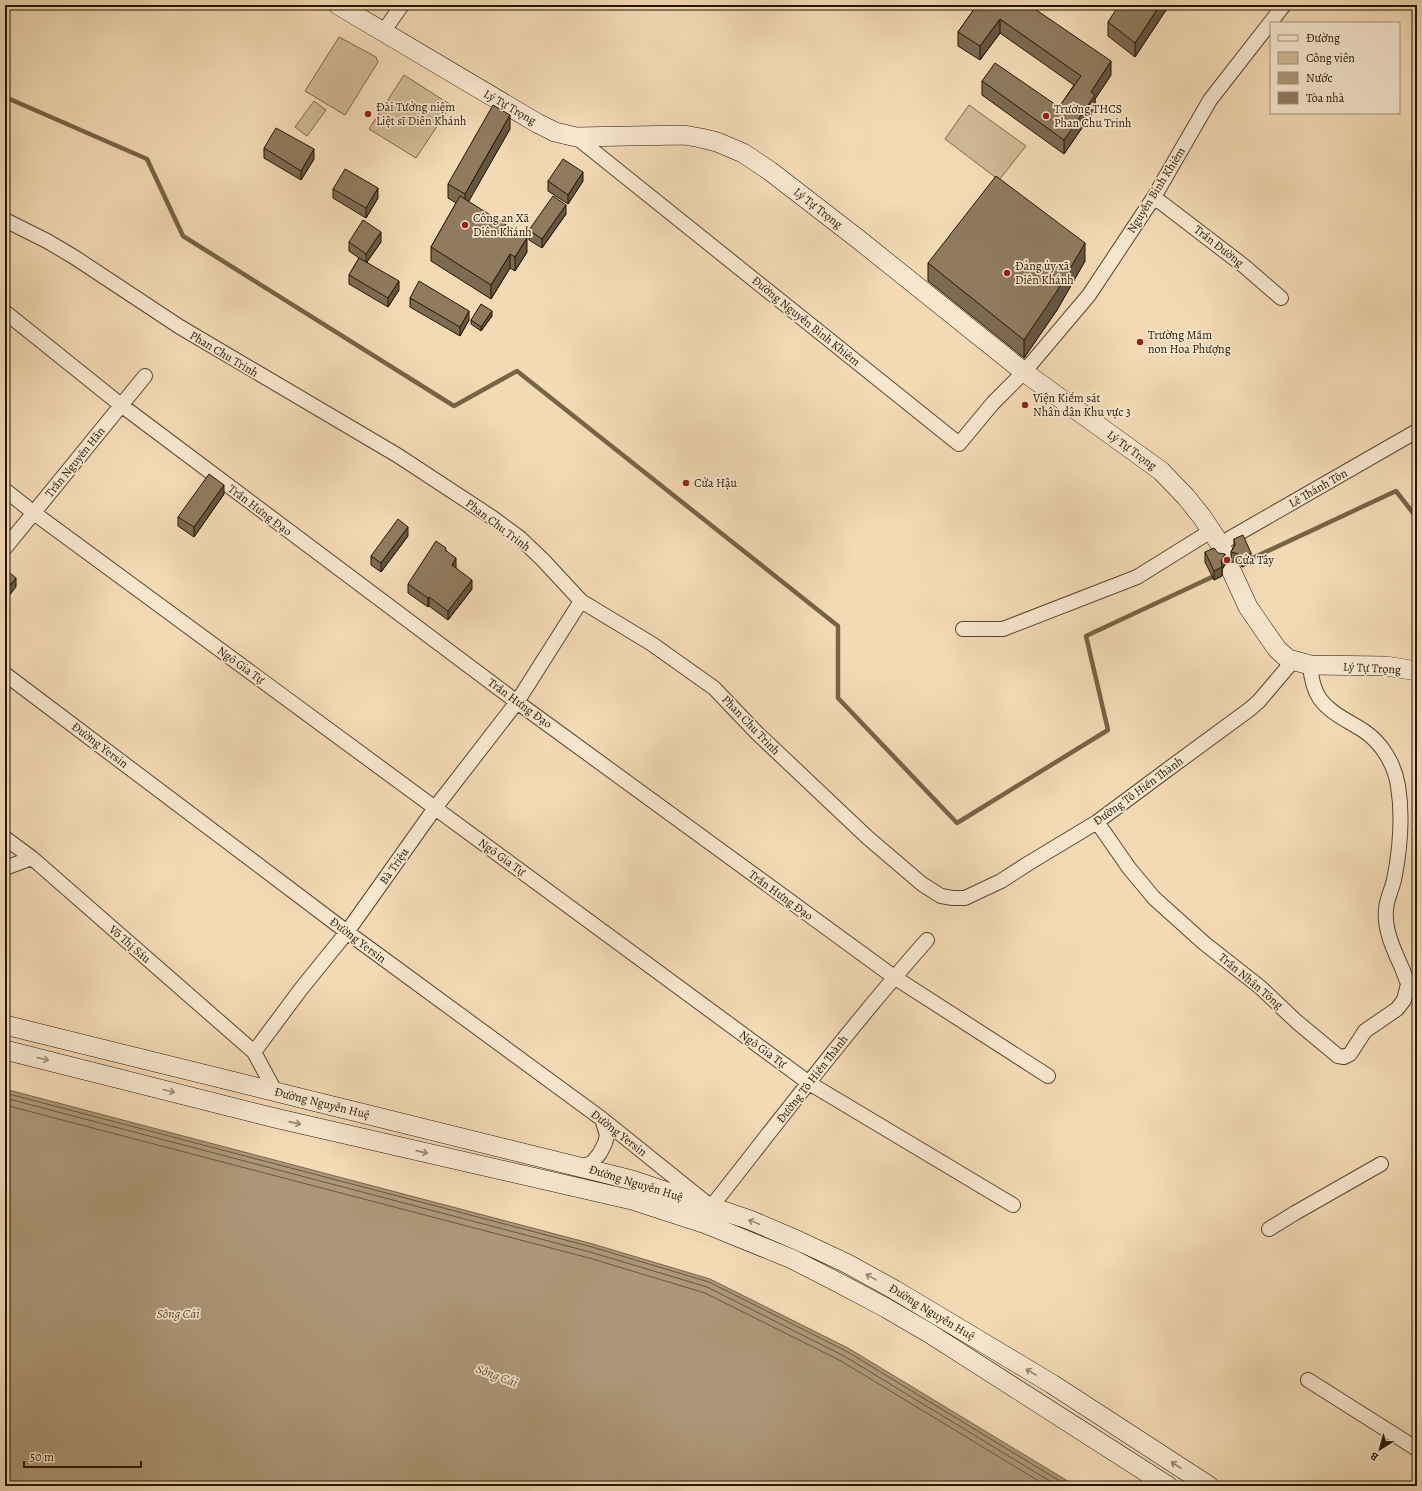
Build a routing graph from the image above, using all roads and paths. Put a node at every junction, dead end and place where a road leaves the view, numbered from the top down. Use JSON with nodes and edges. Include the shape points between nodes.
{"nodes":[{"id":1,"x":338,"y":5,"type":"edge"},
{"id":2,"x":402,"y":5,"type":"edge"},
{"id":3,"x":1284,"y":5,"type":"edge"},
{"id":4,"x":1271,"y":22,"type":"edge"},
{"id":5,"x":1270,"y":23,"type":"edge"},
{"id":6,"x":383,"y":32,"type":"junction"},
{"id":7,"x":576,"y":137,"type":"junction"},
{"id":8,"x":1154,"y":197,"type":"junction"},
{"id":9,"x":5,"y":220,"type":"edge"},
{"id":10,"x":1281,"y":298,"type":"dead end"},
{"id":11,"x":5,"y":312,"type":"edge"},
{"id":12,"x":1024,"y":372,"type":"junction"},
{"id":13,"x":145,"y":376,"type":"dead end"},
{"id":14,"x":121,"y":405,"type":"junction"},
{"id":15,"x":1417,"y":431,"type":"edge"},
{"id":16,"x":5,"y":490,"type":"edge"},
{"id":17,"x":34,"y":513,"type":"junction"},
{"id":18,"x":1218,"y":543,"type":"junction"},
{"id":19,"x":5,"y":548,"type":"edge"},
{"id":20,"x":1232,"y":572,"type":"dead end"},
{"id":21,"x":581,"y":601,"type":"junction"},
{"id":22,"x":963,"y":630,"type":"dead end"},
{"id":23,"x":1301,"y":663,"type":"junction"},
{"id":24,"x":1417,"y":671,"type":"edge"},
{"id":25,"x":5,"y":674,"type":"edge"},
{"id":26,"x":517,"y":702,"type":"junction"},
{"id":27,"x":435,"y":808,"type":"junction"},
{"id":28,"x":1097,"y":822,"type":"junction"},
{"id":29,"x":5,"y":838,"type":"edge"},
{"id":30,"x":32,"y":858,"type":"junction"},
{"id":31,"x":5,"y":868,"type":"edge"},
{"id":32,"x":966,"y":898,"type":"joint"},
{"id":33,"x":347,"y":932,"type":"junction"},
{"id":34,"x":926,"y":940,"type":"dead end"},
{"id":35,"x":894,"y":977,"type":"junction"},
{"id":36,"x":1413,"y":988,"type":"edge"},
{"id":37,"x":5,"y":1025,"type":"edge"},
{"id":38,"x":5,"y":1050,"type":"edge"},
{"id":39,"x":254,"y":1052,"type":"junction"},
{"id":40,"x":1048,"y":1076,"type":"dead end"},
{"id":41,"x":809,"y":1083,"type":"junction"},
{"id":42,"x":275,"y":1091,"type":"junction"},
{"id":43,"x":275,"y":1118,"type":"junction"},
{"id":44,"x":602,"y":1119,"type":"junction"},
{"id":45,"x":1381,"y":1164,"type":"dead end"},
{"id":46,"x":580,"y":1167,"type":"junction"},
{"id":47,"x":1013,"y":1205,"type":"dead end"},
{"id":48,"x":709,"y":1215,"type":"junction"},
{"id":49,"x":1269,"y":1229,"type":"dead end"},
{"id":50,"x":1308,"y":1380,"type":"dead end"},
{"id":51,"x":1052,"y":1384,"type":"junction"},
{"id":52,"x":1039,"y":1404,"type":"junction"},
{"id":53,"x":1417,"y":1448,"type":"edge"},
{"id":54,"x":1168,"y":1486,"type":"edge"},
{"id":55,"x":1209,"y":1486,"type":"edge"}],
"edges":[{"from":1,"to":6,"type":"main road","name":"Lý Tự Trọng"},
{"from":2,"to":6,"type":"street"},
{"from":3,"to":4,"type":"street","name":"Nguyễn Bỉnh Khiêm"},
{"from":5,"to":8,"type":"street","name":"Nguyễn Bỉnh Khiêm","via":[[1210,100]]},
{"from":6,"to":7,"type":"main road","name":"Lý Tự Trọng","via":[[537,123],[555,132]]},
{"from":7,"to":12,"type":"main road","name":"Lý Tự Trọng","via":[[684,135],[717,142],[743,153],[858,239]]},
{"from":7,"to":12,"type":"street","name":"Đường Nguyễn Bỉnh Khiêm","via":[[959,444],[993,403]]},
{"from":8,"to":10,"type":"street","name":"Trần Đường","via":[[1244,266]]},
{"from":8,"to":12,"type":"street","name":"Nguyễn Bỉnh Khiêm","via":[[1089,295]]},
{"from":9,"to":21,"type":"street","name":"Phan Chu Trinh","via":[[74,257],[180,328],[397,456],[492,518],[520,538]]},
{"from":11,"to":14,"type":"street","name":"Trần Hưng Đạo"},
{"from":12,"to":18,"type":"main road","name":"Lý Tự Trọng","via":[[1161,471],[1186,497]]},
{"from":13,"to":14,"type":"street","name":"Trần Nguyên Hãn"},
{"from":14,"to":17,"type":"street","name":"Trần Nguyên Hãn"},
{"from":14,"to":26,"type":"street","name":"Trần Hưng Đạo"},
{"from":15,"to":18,"type":"street","name":"Lê Thánh Tôn"},
{"from":16,"to":17,"type":"street","name":"Ngô Gia Tự"},
{"from":17,"to":19,"type":"street","name":"Trần Nguyên Hãn"},
{"from":17,"to":27,"type":"street","name":"Ngô Gia Tự"},
{"from":18,"to":22,"type":"street","name":"Lê Thánh Tôn","via":[[1003,629]]},
{"from":20,"to":23,"type":"main road","via":[[1248,607],[1277,650]]},
{"from":21,"to":26,"type":"street","name":"Bà Triệu"},
{"from":21,"to":32,"type":"street","name":"Phan Chu Trinh","via":[[652,644],[714,688],[795,770],[922,884],[941,896]]},
{"from":23,"to":24,"type":"main road","name":"Lý Tự Trọng","via":[[1386,666]]},
{"from":23,"to":28,"type":"street","name":"Đường Tô Hiến Thành","via":[[1250,709]]},
{"from":23,"to":36,"type":"street","via":[[1322,702],[1376,741],[1394,769],[1400,820],[1397,865],[1386,908],[1386,920],[1392,945]]},
{"from":25,"to":33,"type":"street","name":"Đường Yersin"},
{"from":26,"to":27,"type":"street","name":"Bà Triệu"},
{"from":26,"to":35,"type":"street","name":"Trần Hưng Đạo"},
{"from":27,"to":33,"type":"street","name":"Bà Triệu"},
{"from":27,"to":41,"type":"street","name":"Ngô Gia Tự"},
{"from":28,"to":32,"type":"street","name":"Đường Tô Hiến Thành","via":[[1001,881]]},
{"from":28,"to":36,"type":"street","name":"Trần Nhân Tông","via":[[1128,868],[1154,898],[1338,1056],[1344,1058],[1350,1054],[1365,1031],[1397,1009]]},
{"from":29,"to":30,"type":"street","name":"Võ Thị Sáu"},
{"from":30,"to":31,"type":"street"},
{"from":30,"to":39,"type":"street","name":"Võ Thị Sáu"},
{"from":33,"to":39,"type":"street","name":"Bà Triệu"},
{"from":33,"to":44,"type":"street","name":"Đường Yersin"},
{"from":34,"to":35,"type":"street","name":"Đường Tô Hiến Thành"},
{"from":35,"to":40,"type":"street","name":"Trần Hưng Đạo"},
{"from":35,"to":41,"type":"street","name":"Đường Tô Hiến Thành"},
{"from":37,"to":42,"type":"main road","name":"Đường Nguyễn Huệ"},
{"from":38,"to":43,"type":"main road","name":"Đường Nguyễn Huệ","one_way":true},
{"from":39,"to":42,"type":"street"},
{"from":41,"to":47,"type":"street","name":"Ngô Gia Tự"},
{"from":41,"to":48,"type":"street","name":"Đường Tô Hiến Thành"},
{"from":42,"to":43,"type":"main road"},
{"from":42,"to":46,"type":"main road","name":"Đường Nguyễn Huệ"},
{"from":43,"to":48,"type":"main road","name":"Đường Nguyễn Huệ","one_way":true,"via":[[632,1200]]},
{"from":44,"to":46,"type":"street","via":[[607,1135],[605,1143],[592,1163]]},
{"from":44,"to":48,"type":"street","name":"Đường Yersin"},
{"from":45,"to":49,"type":"street"},
{"from":46,"to":48,"type":"main road","name":"Đường Nguyễn Huệ","via":[[632,1180]]},
{"from":51,"to":48,"type":"main road","name":"Đường Nguyễn Huệ","one_way":true,"via":[[846,1263],[750,1220]]},
{"from":48,"to":52,"type":"main road","name":"Đường Nguyễn Huệ","via":[[929,1333]]},
{"from":50,"to":53,"type":"street"},
{"from":51,"to":52,"type":"main road"},
{"from":55,"to":51,"type":"main road","name":"Đường Nguyễn Huệ","one_way":true},
{"from":52,"to":54,"type":"main road","name":"Đường Nguyễn Huệ"}]}
